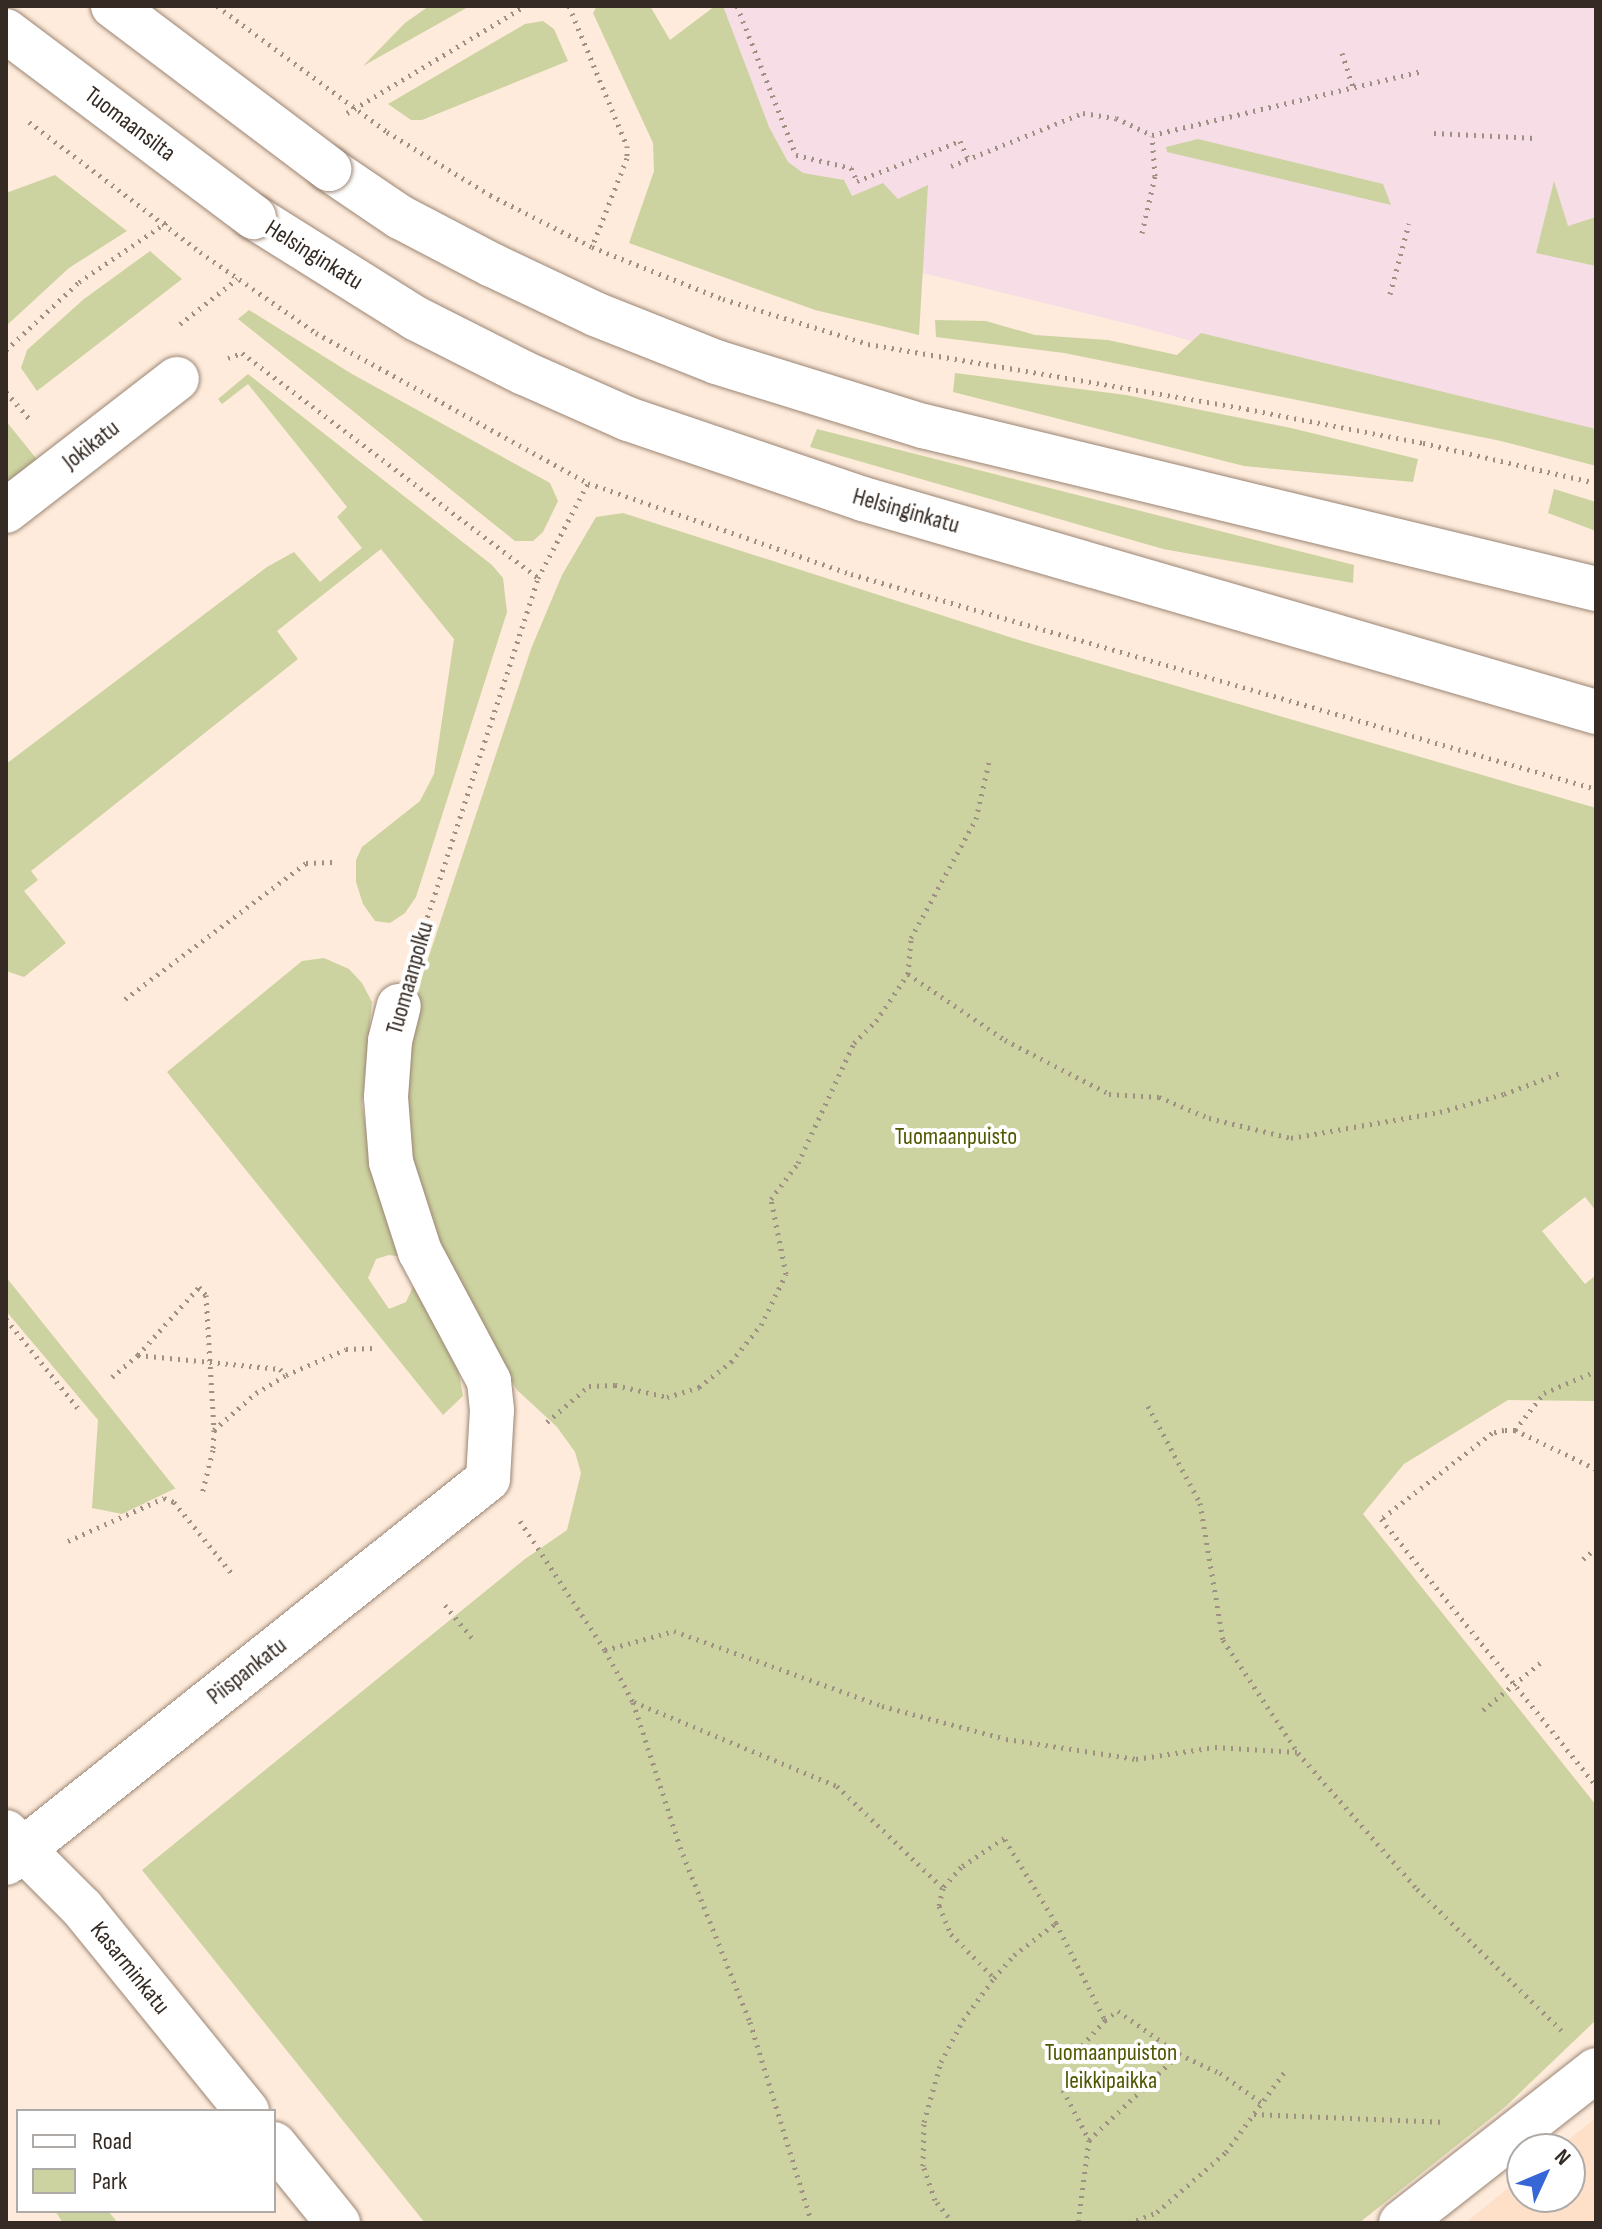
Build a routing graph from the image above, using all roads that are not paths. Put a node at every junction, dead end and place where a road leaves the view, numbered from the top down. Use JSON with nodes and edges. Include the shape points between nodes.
{"nodes":[{"id":1,"x":113,"y":6,"type":"edge"},
{"id":2,"x":6,"y":31,"type":"edge"},
{"id":3,"x":254,"y":217,"type":"joint"},
{"id":4,"x":177,"y":379,"type":"dead end"},
{"id":5,"x":6,"y":511,"type":"edge"},
{"id":6,"x":1596,"y":589,"type":"edge"},
{"id":7,"x":1596,"y":712,"type":"edge"},
{"id":8,"x":399,"y":1006,"type":"road end"},
{"id":9,"x":488,"y":1479,"type":"joint"},
{"id":10,"x":12,"y":1848,"type":"edge"},
{"id":11,"x":1596,"y":2070,"type":"edge"},
{"id":12,"x":245,"y":2109,"type":"edge"},
{"id":13,"x":276,"y":2146,"type":"edge"},
{"id":14,"x":338,"y":2223,"type":"edge"},
{"id":15,"x":1401,"y":2223,"type":"edge"}],
"edges":[{"from":1,"to":6,"type":"main road","bridge":true,"via":[[400,217],[595,314],[716,362],[923,426]]},
{"from":2,"to":3,"type":"main road","name":"Tuomaansilta","bridge":true},
{"from":3,"to":7,"type":"main road","name":"Helsinginkatu","via":[[415,318],[628,419],[863,499]]},
{"from":4,"to":5,"type":"main road","name":"Jokikatu"},
{"from":8,"to":9,"type":"main road","name":"Tuomaanpolku","via":[[386,1097],[391,1162],[420,1252],[489,1381]]},
{"from":9,"to":10,"type":"main road","name":"Piispankatu"},
{"from":10,"to":12,"type":"main road","name":"Kasarminkatu","via":[[82,1908]]},
{"from":11,"to":15,"type":"main road"},
{"from":13,"to":14,"type":"main road"}]}
